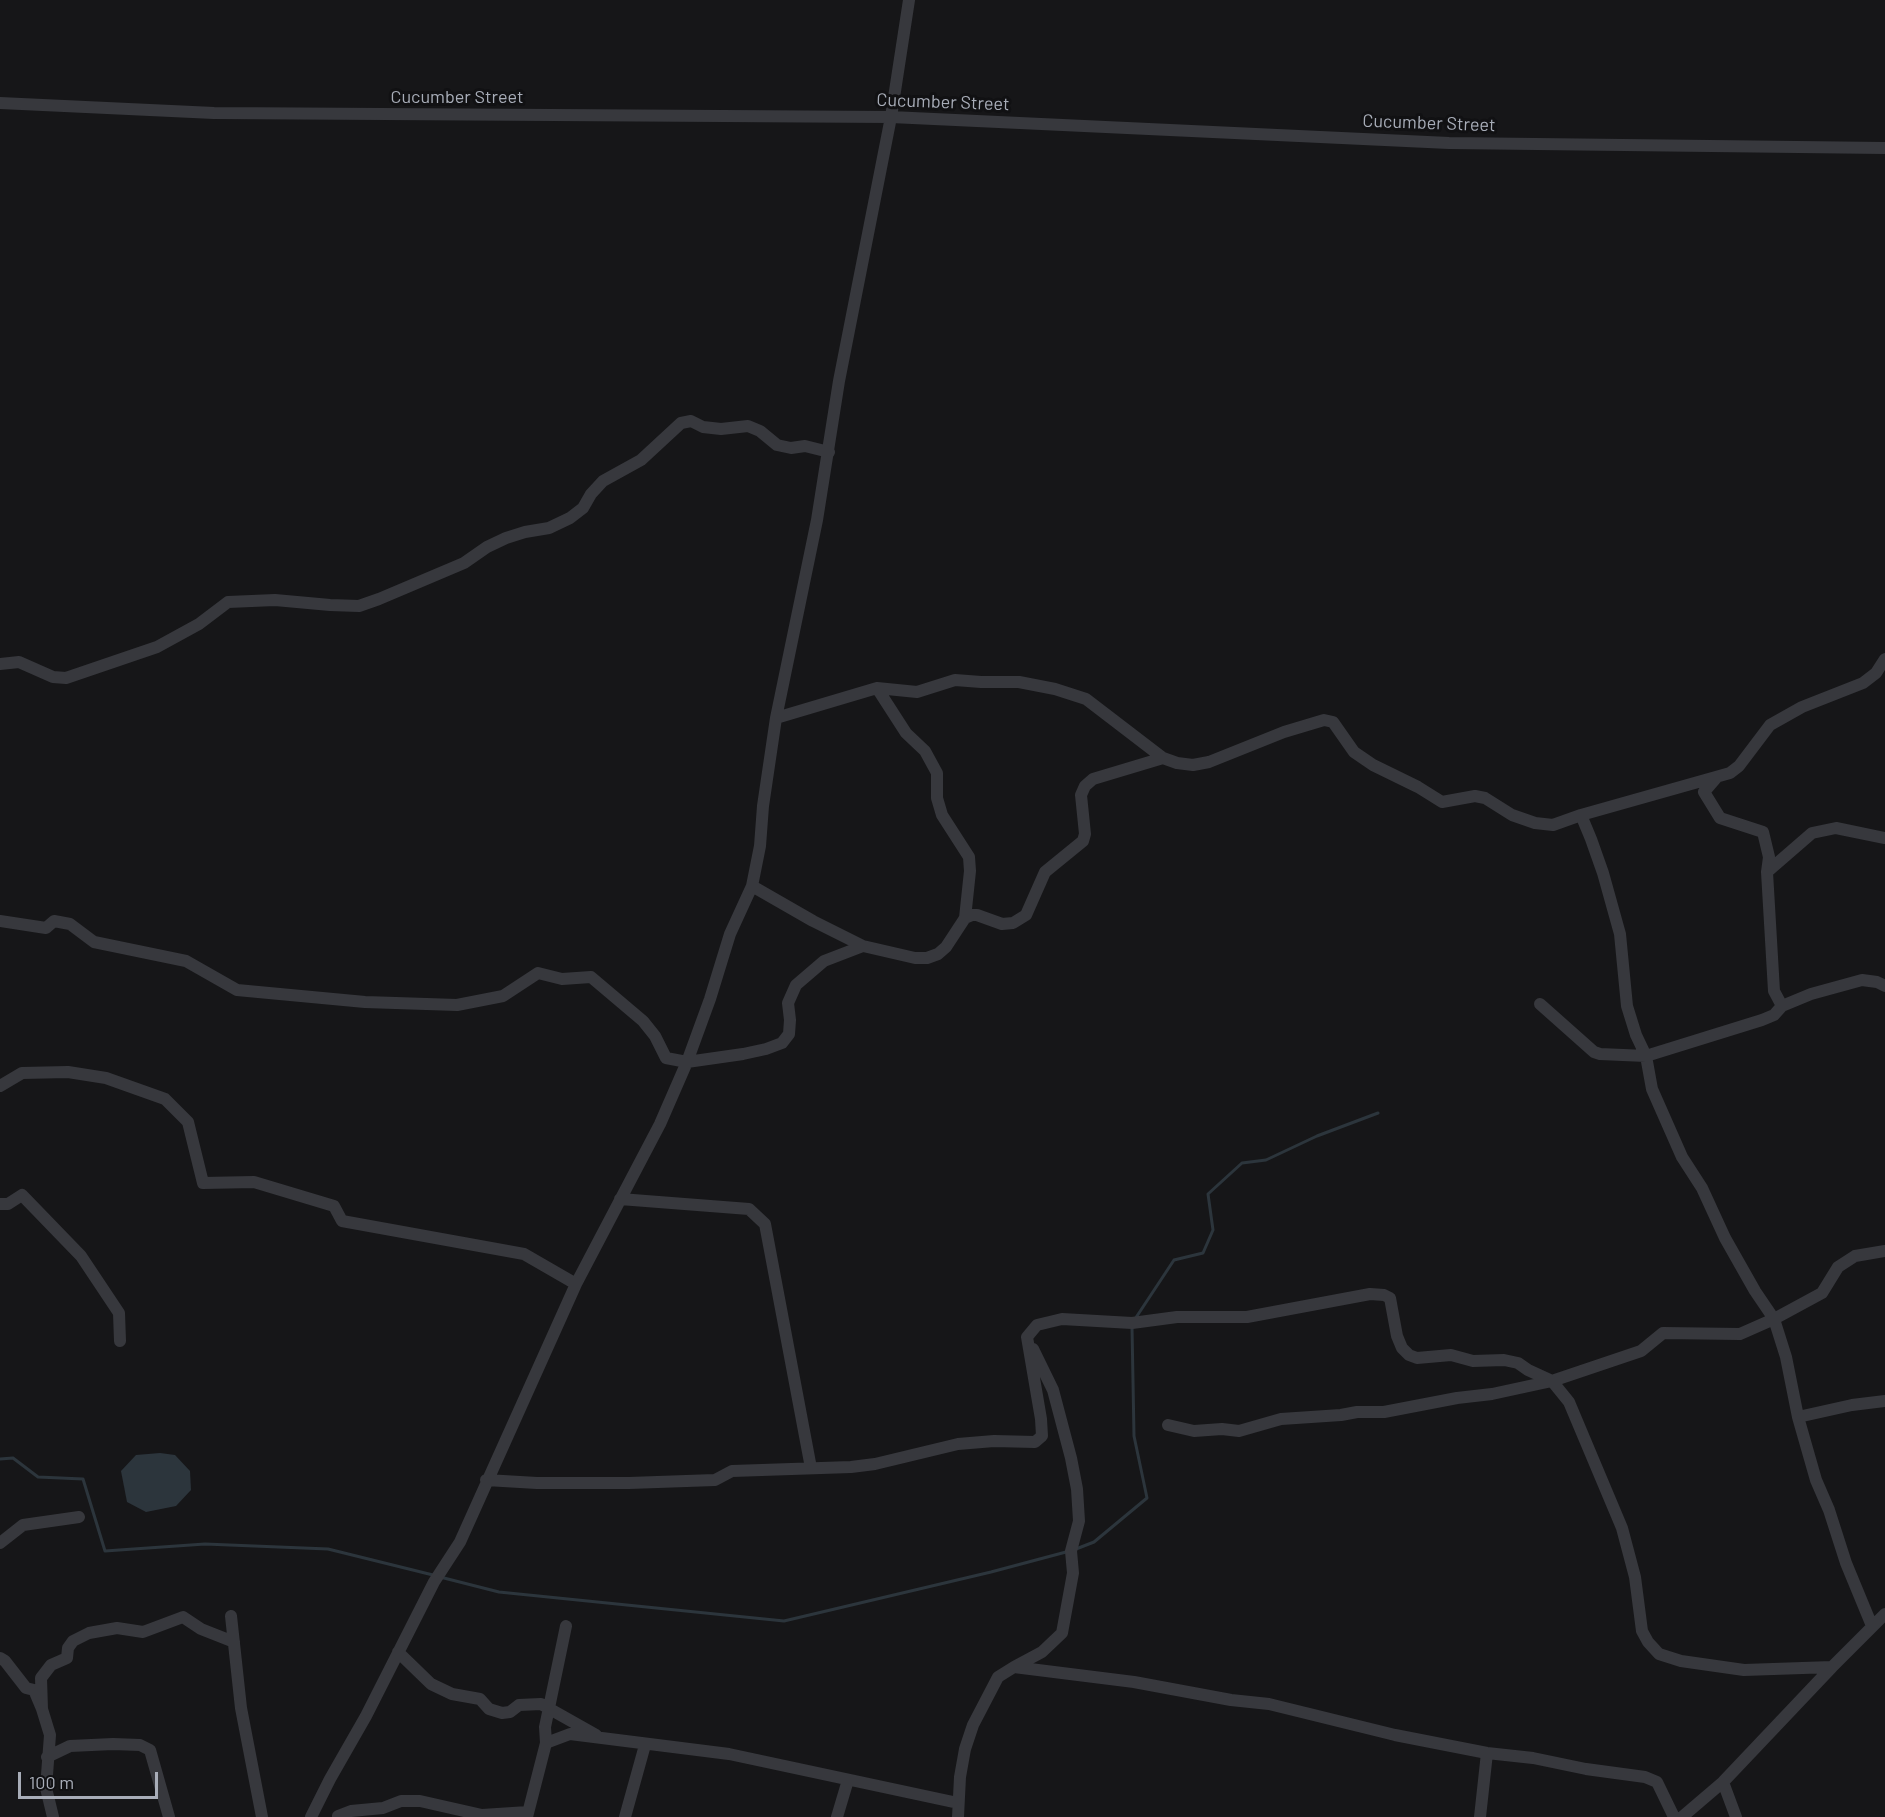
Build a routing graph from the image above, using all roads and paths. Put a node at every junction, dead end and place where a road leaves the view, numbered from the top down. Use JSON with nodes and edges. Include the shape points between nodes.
{"nodes":[{"id":1,"x":909,"y":0,"type":"edge"},
{"id":2,"x":0,"y":103,"type":"edge"},
{"id":3,"x":891,"y":117,"type":"junction"},
{"id":4,"x":1885,"y":148,"type":"edge"},
{"id":5,"x":829,"y":452,"type":"junction"},
{"id":6,"x":1885,"y":659,"type":"edge"},
{"id":7,"x":0,"y":664,"type":"edge"},
{"id":8,"x":877,"y":688,"type":"junction"},
{"id":9,"x":776,"y":718,"type":"junction"},
{"id":10,"x":1163,"y":758,"type":"junction"},
{"id":11,"x":1716,"y":778,"type":"junction"},
{"id":12,"x":1581,"y":815,"type":"junction"},
{"id":13,"x":1885,"y":838,"type":"edge"},
{"id":14,"x":1767,"y":872,"type":"junction"},
{"id":15,"x":752,"y":886,"type":"junction"},
{"id":16,"x":965,"y":918,"type":"junction"},
{"id":17,"x":0,"y":921,"type":"edge"},
{"id":18,"x":863,"y":946,"type":"junction"},
{"id":19,"x":1885,"y":986,"type":"edge"},
{"id":20,"x":1540,"y":1004,"type":"dead end"},
{"id":21,"x":1782,"y":1006,"type":"junction"},
{"id":22,"x":1646,"y":1056,"type":"junction"},
{"id":23,"x":687,"y":1062,"type":"junction"},
{"id":24,"x":0,"y":1086,"type":"edge"},
{"id":25,"x":620,"y":1199,"type":"junction"},
{"id":26,"x":0,"y":1204,"type":"edge"},
{"id":27,"x":1885,"y":1251,"type":"edge"},
{"id":28,"x":576,"y":1284,"type":"junction"},
{"id":29,"x":1774,"y":1319,"type":"junction"},
{"id":30,"x":1027,"y":1336,"type":"junction"},
{"id":31,"x":120,"y":1341,"type":"dead end"},
{"id":32,"x":1552,"y":1381,"type":"junction"},
{"id":33,"x":1885,"y":1401,"type":"edge"},
{"id":34,"x":1798,"y":1416,"type":"junction"},
{"id":35,"x":1168,"y":1425,"type":"dead end"},
{"id":36,"x":811,"y":1468,"type":"junction"},
{"id":37,"x":486,"y":1480,"type":"junction"},
{"id":38,"x":79,"y":1517,"type":"dead end"},
{"id":39,"x":0,"y":1543,"type":"edge"},
{"id":40,"x":1885,"y":1614,"type":"edge"},
{"id":41,"x":231,"y":1616,"type":"dead end"},
{"id":42,"x":566,"y":1626,"type":"dead end"},
{"id":43,"x":1872,"y":1626,"type":"junction"},
{"id":44,"x":234,"y":1642,"type":"junction"},
{"id":45,"x":398,"y":1652,"type":"junction"},
{"id":46,"x":0,"y":1658,"type":"edge"},
{"id":47,"x":1014,"y":1667,"type":"junction"},
{"id":48,"x":1832,"y":1667,"type":"junction"},
{"id":49,"x":42,"y":1709,"type":"junction"},
{"id":50,"x":548,"y":1709,"type":"junction"},
{"id":51,"x":602,"y":1739,"type":"junction"},
{"id":52,"x":546,"y":1743,"type":"junction"},
{"id":53,"x":645,"y":1745,"type":"junction"},
{"id":54,"x":1487,"y":1753,"type":"junction"},
{"id":55,"x":47,"y":1757,"type":"junction"},
{"id":56,"x":848,"y":1780,"type":"junction"},
{"id":57,"x":1723,"y":1782,"type":"junction"},
{"id":58,"x":958,"y":1803,"type":"junction"},
{"id":59,"x":527,"y":1815,"type":"edge"},
{"id":60,"x":338,"y":1816,"type":"edge"},
{"id":61,"x":53,"y":1817,"type":"edge"},
{"id":62,"x":169,"y":1817,"type":"edge"},
{"id":63,"x":262,"y":1817,"type":"edge"},
{"id":64,"x":311,"y":1817,"type":"edge"},
{"id":65,"x":625,"y":1817,"type":"edge"},
{"id":66,"x":837,"y":1817,"type":"edge"},
{"id":67,"x":957,"y":1817,"type":"edge"},
{"id":68,"x":1480,"y":1817,"type":"edge"},
{"id":69,"x":1674,"y":1817,"type":"edge"},
{"id":70,"x":1683,"y":1817,"type":"edge"},
{"id":71,"x":1736,"y":1817,"type":"edge"}],
"edges":[{"from":1,"to":3,"type":"street"},
{"from":2,"to":3,"type":"street","name":"Cucumber Street","via":[[214,113]]},
{"from":3,"to":4,"type":"street","name":"Cucumber Street","via":[[1449,143]]},
{"from":3,"to":5,"type":"street","via":[[839,381]]},
{"from":5,"to":7,"type":"street","via":[[777,445],[748,426],[721,429],[691,421],[681,423],[641,460],[603,481],[583,508],[570,518],[549,528],[506,538],[464,563],[379,600],[359,606],[275,600],[228,602],[199,624],[157,647],[66,678],[53,677],[19,662]]},
{"from":5,"to":9,"type":"street"},
{"from":6,"to":11,"type":"street","via":[[1876,673],[1863,682],[1779,718],[1739,766]]},
{"from":8,"to":9,"type":"street"},
{"from":8,"to":10,"type":"street","via":[[917,692],[955,680],[1019,682],[1055,689],[1086,699]]},
{"from":8,"to":16,"type":"street","via":[[937,772],[942,815],[969,857]]},
{"from":9,"to":15,"type":"street"},
{"from":10,"to":12,"type":"street","via":[[1193,765],[1209,762],[1324,720],[1333,722],[1354,752],[1442,802],[1485,798],[1512,815],[1553,825]]},
{"from":10,"to":16,"type":"street","via":[[1093,779],[1085,786],[1081,795],[1083,841],[1046,872],[1026,915],[1002,924],[977,915]]},
{"from":11,"to":12,"type":"street"},
{"from":11,"to":14,"type":"street","via":[[1704,792],[1720,818],[1763,832],[1769,857]]},
{"from":12,"to":22,"type":"street","via":[[1620,934],[1627,1006]]},
{"from":13,"to":14,"type":"street","via":[[1836,828],[1812,833]]},
{"from":14,"to":21,"type":"street","via":[[1774,991]]},
{"from":15,"to":18,"type":"street"},
{"from":15,"to":23,"type":"street","via":[[730,934]]},
{"from":16,"to":18,"type":"street","via":[[946,947],[927,958]]},
{"from":17,"to":23,"type":"street","via":[[46,928],[54,921],[70,924],[94,942],[186,961],[237,990],[365,1002],[457,1005],[503,996],[538,973],[562,979],[591,977],[643,1021],[656,1036],[666,1058]]},
{"from":18,"to":23,"type":"street","via":[[824,961],[796,985],[788,1003],[789,1034],[782,1043],[743,1054]]},
{"from":19,"to":21,"type":"street","via":[[1862,980]]},
{"from":20,"to":22,"type":"street","via":[[1594,1052]]},
{"from":21,"to":22,"type":"street","via":[[1762,1020]]},
{"from":22,"to":29,"type":"street","via":[[1652,1089],[1682,1157]]},
{"from":23,"to":25,"type":"street"},
{"from":24,"to":28,"type":"street","via":[[22,1073],[68,1072],[106,1078],[165,1099],[188,1122],[203,1184],[255,1182],[334,1206],[342,1221],[524,1254]]},
{"from":25,"to":28,"type":"street"},
{"from":25,"to":36,"type":"street","via":[[749,1209],[765,1224]]},
{"from":26,"to":31,"type":"street","via":[[22,1196],[81,1256],[119,1313]]},
{"from":27,"to":29,"type":"street","via":[[1855,1256],[1838,1267],[1822,1293]]},
{"from":28,"to":37,"type":"street"},
{"from":29,"to":32,"type":"street","via":[[1740,1334],[1663,1333],[1641,1352]]},
{"from":29,"to":34,"type":"street","via":[[1793,1383]]},
{"from":30,"to":32,"type":"street","via":[[1037,1325],[1062,1319],[1132,1323],[1177,1317],[1247,1317],[1370,1294],[1384,1295],[1392,1303],[1402,1348],[1410,1355],[1518,1362]]},
{"from":30,"to":36,"type":"street","via":[[1041,1419],[1042,1436],[1035,1442],[958,1444],[875,1464]]},
{"from":30,"to":47,"type":"street","via":[[1053,1390],[1071,1458],[1080,1521],[1071,1551],[1073,1573],[1062,1633],[1042,1652]]},
{"from":32,"to":35,"type":"street","via":[[1384,1412],[1281,1419],[1239,1431],[1194,1431]]},
{"from":32,"to":48,"type":"street","via":[[1569,1402],[1622,1528],[1635,1577],[1642,1631],[1659,1654],[1744,1670]]},
{"from":33,"to":34,"type":"street"},
{"from":34,"to":43,"type":"street","via":[[1816,1480]]},
{"from":36,"to":37,"type":"street","via":[[732,1471],[715,1480]]},
{"from":37,"to":45,"type":"street","via":[[460,1542],[434,1582]]},
{"from":38,"to":39,"type":"street","via":[[23,1525]]},
{"from":40,"to":43,"type":"street"},
{"from":41,"to":44,"type":"street"},
{"from":42,"to":50,"type":"street"},
{"from":43,"to":48,"type":"street"},
{"from":44,"to":49,"type":"street","via":[[183,1617],[143,1632],[117,1628],[89,1633],[73,1641],[67,1658],[51,1665],[41,1678]]},
{"from":44,"to":63,"type":"street","via":[[246,1742]]},
{"from":45,"to":50,"type":"street","via":[[431,1684],[452,1694],[480,1699],[489,1709],[510,1712],[530,1703]]},
{"from":45,"to":64,"type":"street"},
{"from":46,"to":49,"type":"street","via":[[26,1688],[34,1690]]},
{"from":47,"to":54,"type":"street","via":[[1269,1704]]},
{"from":47,"to":58,"type":"street","via":[[998,1677],[973,1725],[965,1749]]},
{"from":48,"to":57,"type":"street"},
{"from":49,"to":55,"type":"street","via":[[50,1735]]},
{"from":50,"to":51,"type":"street"},
{"from":50,"to":52,"type":"street"},
{"from":51,"to":52,"type":"street","via":[[570,1734]]},
{"from":51,"to":53,"type":"street"},
{"from":52,"to":59,"type":"street"},
{"from":53,"to":56,"type":"street","via":[[729,1754]]},
{"from":53,"to":65,"type":"street"},
{"from":54,"to":68,"type":"street"},
{"from":54,"to":69,"type":"street","via":[[1645,1777],[1657,1782]]},
{"from":55,"to":61,"type":"street","via":[[46,1788]]},
{"from":55,"to":62,"type":"street","via":[[70,1746],[140,1745],[150,1750]]},
{"from":56,"to":58,"type":"street"},
{"from":56,"to":66,"type":"street"},
{"from":57,"to":70,"type":"street"},
{"from":57,"to":71,"type":"street"},
{"from":58,"to":67,"type":"street"},
{"from":59,"to":60,"type":"street","via":[[482,1815],[420,1800]]}]}
